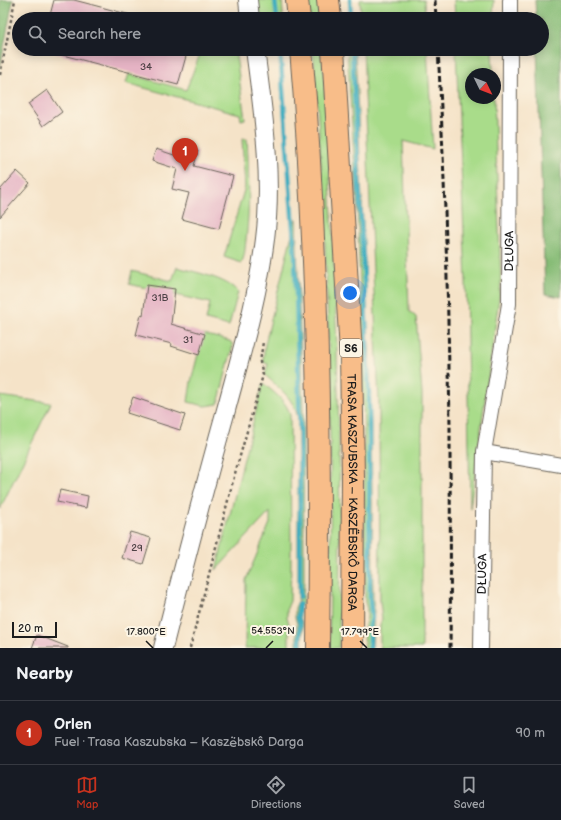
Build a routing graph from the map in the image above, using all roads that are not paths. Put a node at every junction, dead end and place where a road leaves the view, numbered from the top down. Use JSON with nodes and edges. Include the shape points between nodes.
{"nodes":[{"id":1,"x":248,"y":0,"type":"edge"},
{"id":2,"x":297,"y":0,"type":"edge"},
{"id":3,"x":328,"y":0,"type":"edge"},
{"id":4,"x":510,"y":0,"type":"edge"},
{"id":5,"x":249,"y":12,"type":"edge"},
{"id":6,"x":298,"y":12,"type":"edge"},
{"id":7,"x":329,"y":12,"type":"edge"},
{"id":8,"x":510,"y":12,"type":"edge"},
{"id":9,"x":255,"y":56,"type":"edge"},
{"id":10,"x":301,"y":56,"type":"edge"},
{"id":11,"x":333,"y":56,"type":"edge"},
{"id":12,"x":510,"y":56,"type":"edge"},
{"id":13,"x":484,"y":452,"type":"junction"},
{"id":14,"x":561,"y":465,"type":"edge"},
{"id":15,"x":163,"y":648,"type":"edge"},
{"id":16,"x":318,"y":648,"type":"edge"},
{"id":17,"x":352,"y":648,"type":"edge"},
{"id":18,"x":481,"y":648,"type":"edge"}],
"edges":[{"from":1,"to":5,"type":"street"},
{"from":2,"to":6,"type":"highway"},
{"from":3,"to":7,"type":"highway"},
{"from":4,"to":8,"type":"street"},
{"from":9,"to":15,"type":"street","via":[[268,167],[268,206],[263,254],[247,331]]},
{"from":10,"to":16,"type":"highway","via":[[317,354]]},
{"from":11,"to":17,"type":"highway","name":"TRASA KASZUBSKA – KASZËBSKÔ DARGA","number":"S6","via":[[351,353]]},
{"from":12,"to":13,"type":"street","name":"DŁUGA","via":[[509,304]]},
{"from":13,"to":14,"type":"street"},
{"from":13,"to":18,"type":"street","name":"DŁUGA"}]}
